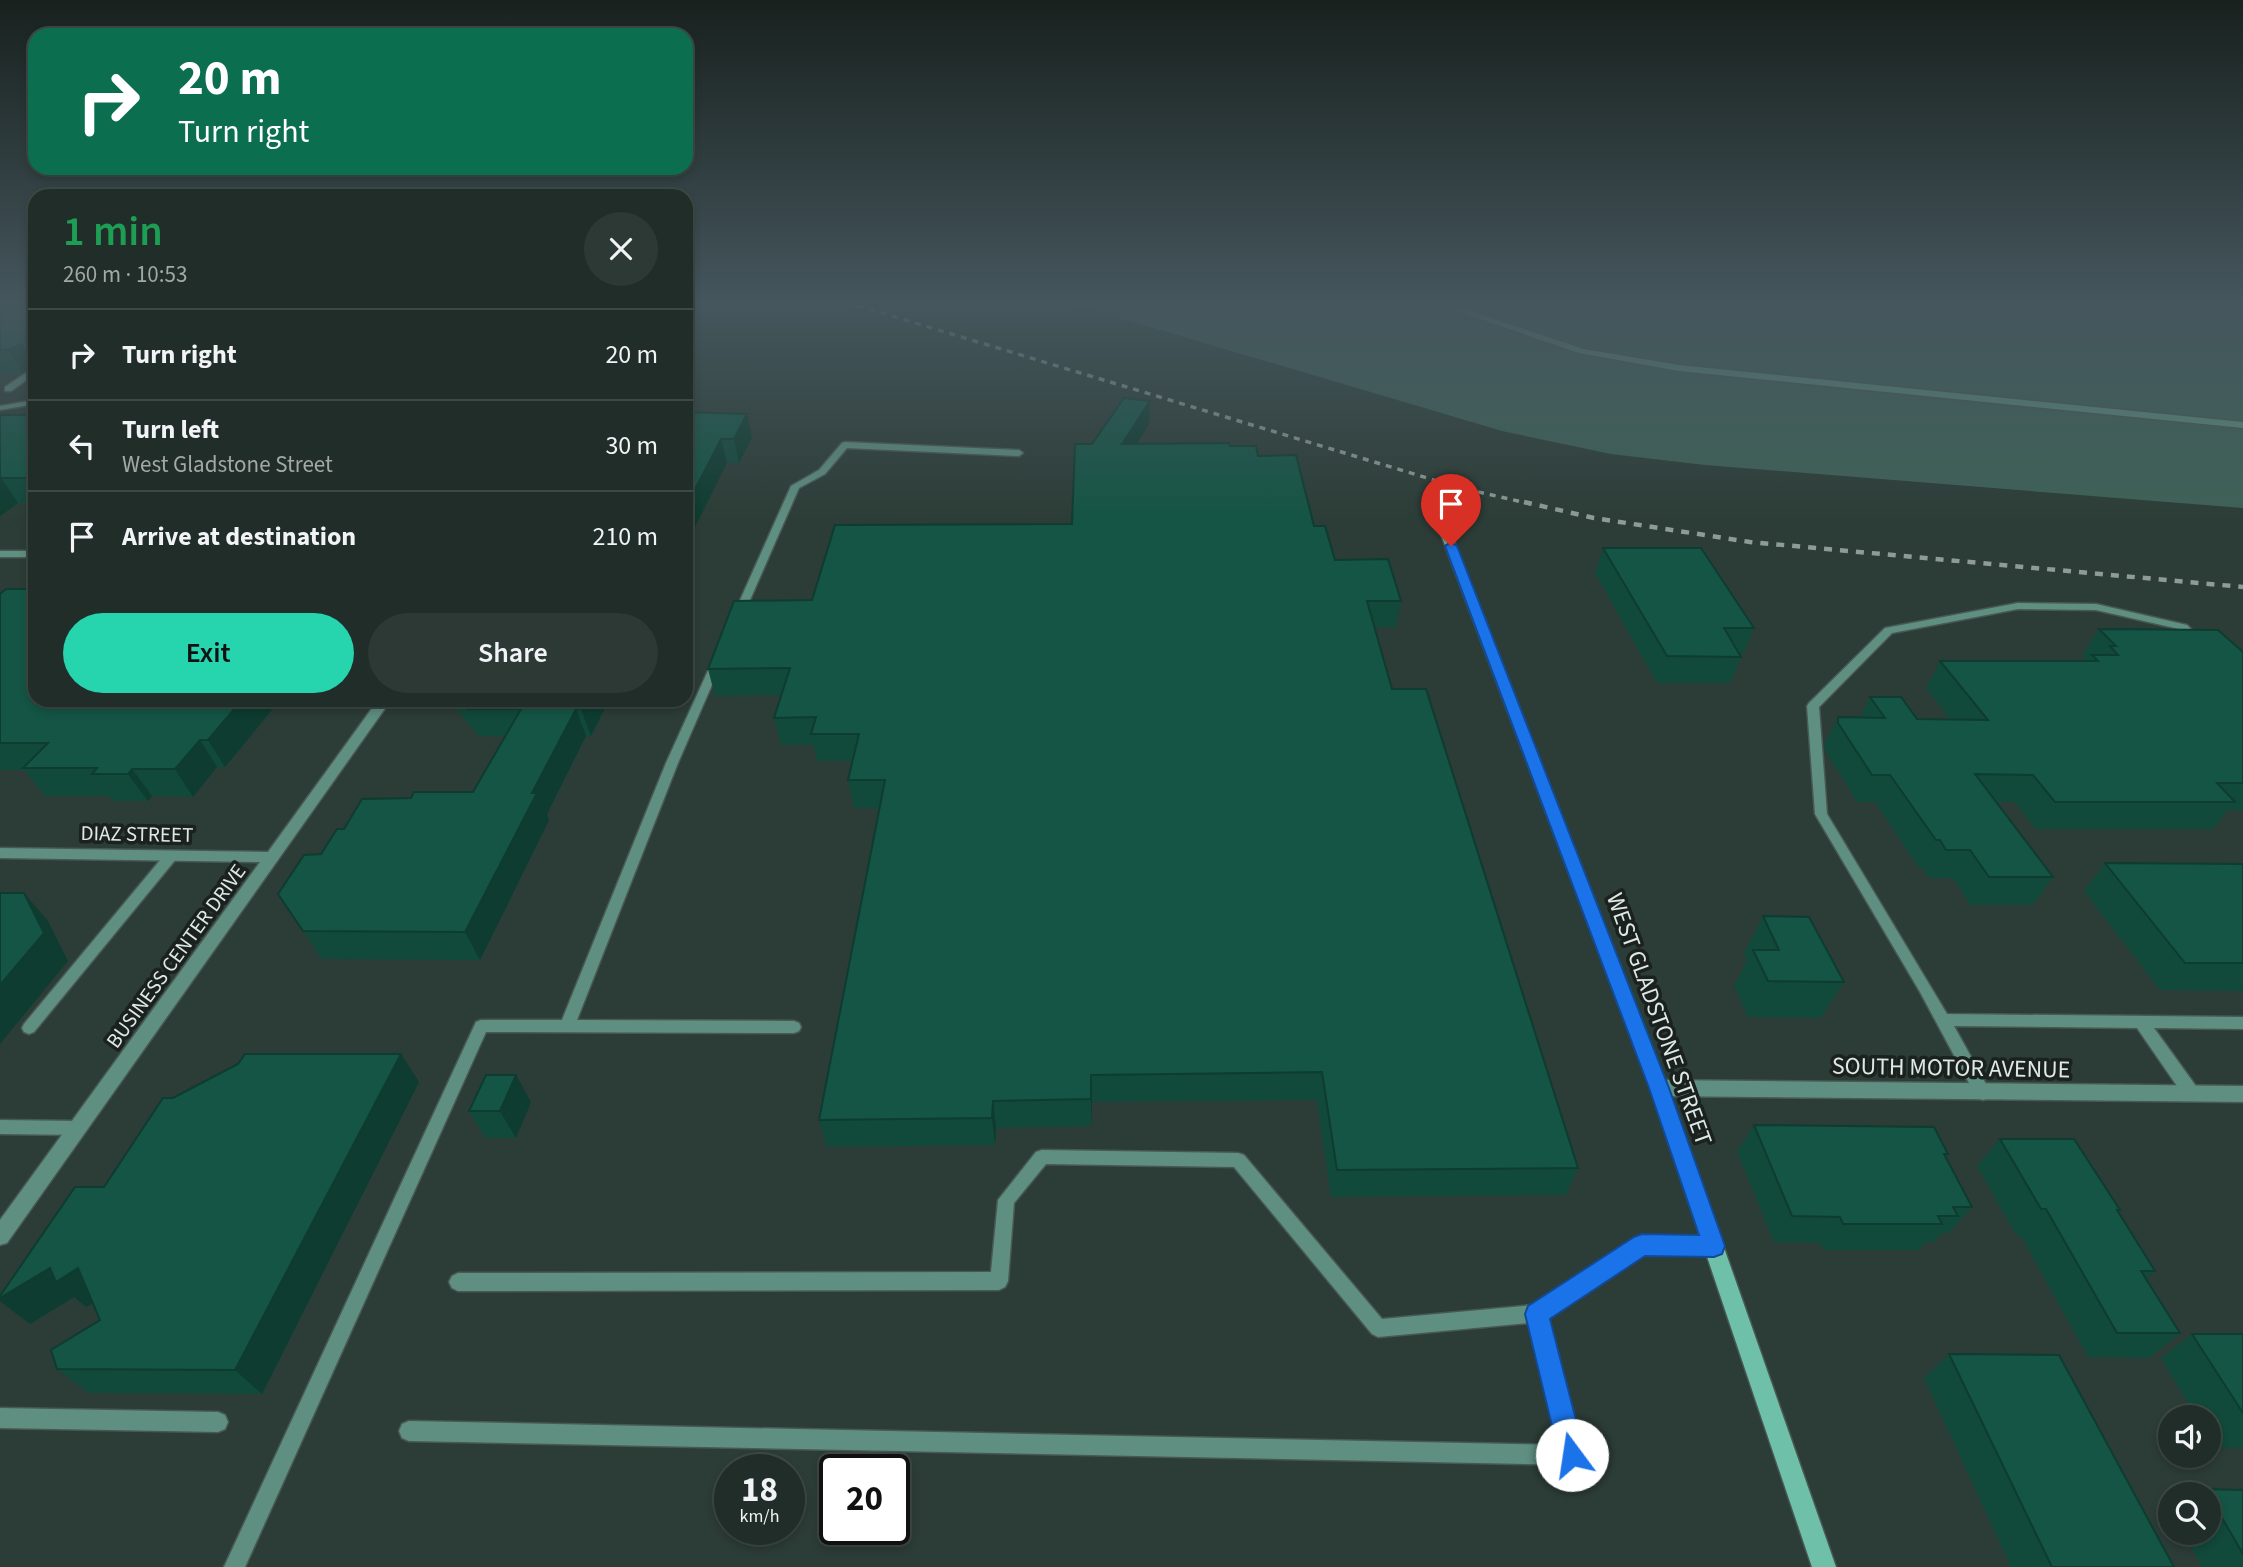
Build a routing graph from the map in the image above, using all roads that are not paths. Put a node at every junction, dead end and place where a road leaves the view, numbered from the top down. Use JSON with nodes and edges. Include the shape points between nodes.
{"nodes":[{"id":1,"x":28,"y":375,"type":"edge"},
{"id":2,"x":1750,"y":375,"type":"edge"},
{"id":3,"x":3,"y":391,"type":"edge"},
{"id":4,"x":28,"y":403,"type":"edge"},
{"id":5,"x":0,"y":408,"type":"edge"},
{"id":6,"x":2243,"y":425,"type":"edge"},
{"id":7,"x":1018,"y":453,"type":"dead end"},
{"id":8,"x":1431,"y":495,"type":"dead end"},
{"id":9,"x":0,"y":554,"type":"edge"},
{"id":10,"x":28,"y":554,"type":"edge"},
{"id":11,"x":734,"y":625,"type":"edge"},
{"id":12,"x":2203,"y":646,"type":"edge"},
{"id":13,"x":723,"y":650,"type":"edge"},
{"id":14,"x":380,"y":707,"type":"edge"},
{"id":15,"x":0,"y":853,"type":"edge"},
{"id":16,"x":170,"y":856,"type":"junction"},
{"id":17,"x":273,"y":857,"type":"junction"},
{"id":18,"x":1943,"y":1020,"type":"junction"},
{"id":19,"x":2141,"y":1022,"type":"junction"},
{"id":20,"x":2243,"y":1023,"type":"edge"},
{"id":21,"x":567,"y":1027,"type":"junction"},
{"id":22,"x":794,"y":1027,"type":"dead end"},
{"id":23,"x":29,"y":1028,"type":"dead end"},
{"id":24,"x":1659,"y":1088,"type":"junction"},
{"id":25,"x":1983,"y":1093,"type":"junction"},
{"id":26,"x":2192,"y":1094,"type":"junction"},
{"id":27,"x":2243,"y":1094,"type":"edge"},
{"id":28,"x":0,"y":1127,"type":"edge"},
{"id":29,"x":78,"y":1128,"type":"junction"},
{"id":30,"x":0,"y":1236,"type":"edge"},
{"id":31,"x":1714,"y":1246,"type":"junction"},
{"id":32,"x":458,"y":1283,"type":"dead end"},
{"id":33,"x":1536,"y":1314,"type":"junction"},
{"id":34,"x":0,"y":1418,"type":"edge"},
{"id":35,"x":218,"y":1422,"type":"dead end"},
{"id":36,"x":409,"y":1432,"type":"dead end"},
{"id":37,"x":234,"y":1567,"type":"edge"},
{"id":38,"x":1824,"y":1567,"type":"edge"}],
"edges":[{"from":1,"to":3,"type":"lane"},
{"from":2,"to":6,"type":"street"},
{"from":4,"to":5,"type":"lane"},
{"from":7,"to":11,"type":"lane","via":[[845,444],[822,472],[795,486]]},
{"from":8,"to":24,"type":"street","name":"WEST GLADSTONE STREET"},
{"from":9,"to":10,"type":"lane"},
{"from":12,"to":18,"type":"lane","via":[[2183,627],[2096,607],[2018,606],[1889,630],[1814,706],[1821,814]]},
{"from":13,"to":21,"type":"lane","via":[[672,763]]},
{"from":14,"to":17,"type":"street","name":"BUSINESS CENTER DRIVE"},
{"from":15,"to":16,"type":"street","name":"DIAZ STREET"},
{"from":16,"to":17,"type":"street","name":"DIAZ STREET"},
{"from":16,"to":23,"type":"lane"},
{"from":17,"to":29,"type":"street","name":"BUSINESS CENTER DRIVE"},
{"from":18,"to":19,"type":"lane"},
{"from":18,"to":25,"type":"lane"},
{"from":19,"to":20,"type":"lane"},
{"from":19,"to":26,"type":"lane"},
{"from":21,"to":22,"type":"lane"},
{"from":21,"to":37,"type":"lane","via":[[481,1026]]},
{"from":24,"to":25,"type":"street","name":"SOUTH MOTOR AVENUE"},
{"from":24,"to":31,"type":"street","name":"WEST GLADSTONE STREET"},
{"from":25,"to":26,"type":"street","name":"SOUTH MOTOR AVENUE"},
{"from":26,"to":27,"type":"street","name":"SOUTH MOTOR AVENUE"},
{"from":28,"to":29,"type":"lane"},
{"from":29,"to":30,"type":"street","name":"BUSINESS CENTER DRIVE"},
{"from":31,"to":33,"type":"lane","via":[[1642,1245]]},
{"from":31,"to":38,"type":"street","name":"WEST GLADSTONE STREET"},
{"from":32,"to":33,"type":"lane","via":[[999,1281],[1006,1200],[1042,1157],[1238,1160],[1378,1328]]},
{"from":33,"to":36,"type":"lane","via":[[1572,1455]]},
{"from":34,"to":35,"type":"lane"}]}
